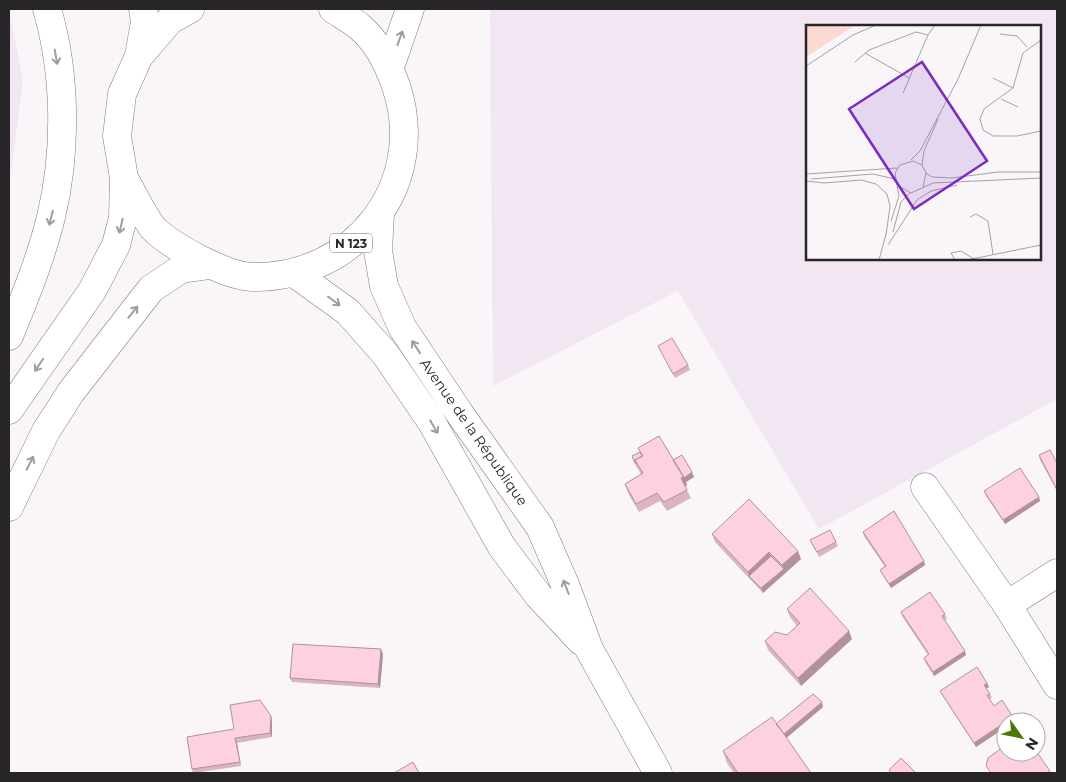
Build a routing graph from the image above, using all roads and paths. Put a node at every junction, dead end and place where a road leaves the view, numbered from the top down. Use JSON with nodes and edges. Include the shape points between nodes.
{"nodes":[{"id":1,"x":47,"y":9,"type":"edge"},
{"id":2,"x":143,"y":9,"type":"edge"},
{"id":3,"x":190,"y":9,"type":"edge"},
{"id":4,"x":333,"y":9,"type":"edge"},
{"id":5,"x":410,"y":9,"type":"edge"},
{"id":6,"x":139,"y":56,"type":"junction"},
{"id":7,"x":390,"y":67,"type":"junction"},
{"id":8,"x":124,"y":178,"type":"junction"},
{"id":9,"x":380,"y":212,"type":"junction"},
{"id":10,"x":210,"y":265,"type":"junction"},
{"id":11,"x":294,"y":273,"type":"junction"},
{"id":12,"x":9,"y":336,"type":"edge"},
{"id":13,"x":9,"y":410,"type":"edge"},
{"id":14,"x":925,"y":487,"type":"dead end"},
{"id":15,"x":9,"y":507,"type":"edge"},
{"id":16,"x":1057,"y":573,"type":"edge"},
{"id":17,"x":1007,"y":605,"type":"junction"},
{"id":18,"x":589,"y":650,"type":"junction"},
{"id":19,"x":1057,"y":685,"type":"edge"},
{"id":20,"x":658,"y":773,"type":"edge"}],
"edges":[{"from":1,"to":12,"type":"main road","one_way":true,"via":[[58,65],[61,157],[52,216],[31,283]]},
{"from":2,"to":6,"type":"main road","via":[[145,22]]},
{"from":3,"to":6,"type":"main road","number":"N 123","via":[[170,20]]},
{"from":4,"to":7,"type":"main road","number":"N 123","via":[[362,28]]},
{"from":7,"to":5,"type":"main road","one_way":true},
{"from":6,"to":8,"type":"main road","number":"N 123","via":[[122,94],[117,136]]},
{"from":7,"to":9,"type":"main road","number":"N 123","via":[[404,108],[404,151],[392,192]]},
{"from":8,"to":10,"type":"main road","number":"N 123","via":[[156,232]]},
{"from":8,"to":13,"type":"main road","number":"N 123","one_way":true,"via":[[123,218],[116,246],[105,270]]},
{"from":9,"to":11,"type":"main road","number":"N 123","via":[[368,229],[335,256]]},
{"from":18,"to":9,"type":"main road","name":"Avenue de la République","one_way":true,"via":[[540,527],[402,327],[384,286],[378,251]]},
{"from":10,"to":11,"type":"main road","number":"N 123","via":[[250,277]]},
{"from":15,"to":10,"type":"main road","number":"N 123","one_way":true,"via":[[46,431],[71,392],[151,289],[182,269]]},
{"from":11,"to":18,"type":"main road","name":"Avenue de la République","one_way":true,"via":[[348,312],[386,355],[431,421],[502,547],[538,594]]},
{"from":14,"to":17,"type":"main road"},
{"from":16,"to":17,"type":"main road"},
{"from":17,"to":19,"type":"main road"},
{"from":18,"to":20,"type":"main road","name":"Avenue de la République"}]}
